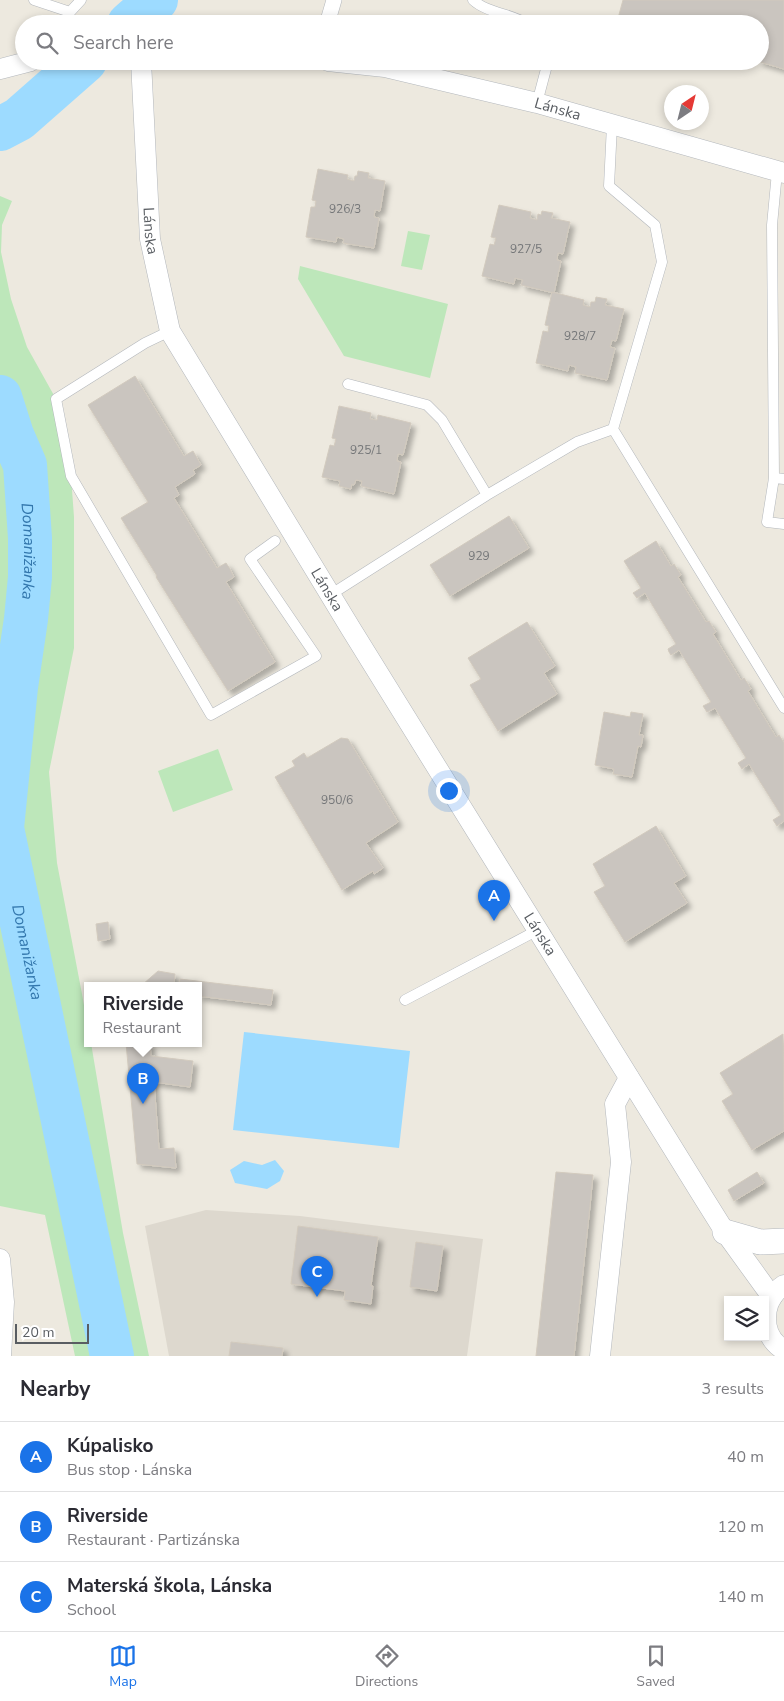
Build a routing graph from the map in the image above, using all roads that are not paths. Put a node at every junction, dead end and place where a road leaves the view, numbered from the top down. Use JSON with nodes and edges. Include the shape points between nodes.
{"nodes":[{"id":1,"x":34,"y":0,"type":"edge"},
{"id":2,"x":81,"y":0,"type":"edge"},
{"id":3,"x":334,"y":0,"type":"edge"},
{"id":4,"x":472,"y":0,"type":"edge"},
{"id":5,"x":70,"y":12,"type":"junction"},
{"id":6,"x":68,"y":15,"type":"edge"},
{"id":7,"x":330,"y":15,"type":"edge"},
{"id":8,"x":508,"y":15,"type":"edge"},
{"id":9,"x":15,"y":65,"type":"edge"},
{"id":10,"x":0,"y":69,"type":"edge"},
{"id":11,"x":141,"y":70,"type":"edge"},
{"id":12,"x":398,"y":70,"type":"edge"},
{"id":13,"x":546,"y":70,"type":"edge"},
{"id":14,"x":537,"y":103,"type":"junction"},
{"id":15,"x":612,"y":125,"type":"junction"},
{"id":16,"x":781,"y":173,"type":"edge"},
{"id":17,"x":170,"y":331,"type":"junction"},
{"id":18,"x":348,"y":384,"type":"dead end"},
{"id":19,"x":613,"y":429,"type":"junction"},
{"id":20,"x":779,"y":479,"type":"edge"},
{"id":21,"x":487,"y":495,"type":"junction"},
{"id":22,"x":784,"y":524,"type":"edge"},
{"id":23,"x":275,"y":541,"type":"dead end"},
{"id":24,"x":330,"y":595,"type":"junction"},
{"id":25,"x":784,"y":708,"type":"edge"},
{"id":26,"x":538,"y":930,"type":"junction"},
{"id":27,"x":405,"y":1000,"type":"dead end"},
{"id":28,"x":629,"y":1078,"type":"junction"},
{"id":29,"x":725,"y":1232,"type":"junction"},
{"id":30,"x":784,"y":1241,"type":"edge"},
{"id":31,"x":0,"y":1259,"type":"edge"},
{"id":32,"x":778,"y":1291,"type":"edge"},
{"id":33,"x":784,"y":1350,"type":"edge"},
{"id":34,"x":1,"y":1356,"type":"edge"},
{"id":35,"x":600,"y":1356,"type":"edge"}],
"edges":[{"from":1,"to":5,"type":"lane"},
{"from":2,"to":5,"type":"lane"},
{"from":3,"to":7,"type":"street"},
{"from":4,"to":8,"type":"lane"},
{"from":5,"to":6,"type":"lane"},
{"from":9,"to":10,"type":"street"},
{"from":11,"to":17,"type":"street","name":"Lánska","via":[[150,239]]},
{"from":12,"to":14,"type":"street","name":"Lánska"},
{"from":13,"to":14,"type":"lane"},
{"from":14,"to":15,"type":"street","name":"Lánska"},
{"from":15,"to":16,"type":"street","name":"Lánska"},
{"from":15,"to":19,"type":"lane","via":[[609,186],[655,225],[662,262]]},
{"from":16,"to":20,"type":"lane","via":[[772,225]]},
{"from":17,"to":23,"type":"lane","via":[[145,343],[56,399],[71,476],[211,715],[316,656],[250,559]]},
{"from":17,"to":24,"type":"street","name":"Lánska"},
{"from":18,"to":21,"type":"lane","via":[[427,405],[442,420]]},
{"from":19,"to":21,"type":"lane","via":[[577,442]]},
{"from":19,"to":25,"type":"lane"},
{"from":20,"to":22,"type":"lane","via":[[767,522]]},
{"from":21,"to":24,"type":"lane"},
{"from":24,"to":26,"type":"street","name":"Lánska"},
{"from":26,"to":27,"type":"lane"},
{"from":26,"to":28,"type":"street","name":"Lánska"},
{"from":28,"to":29,"type":"street","name":"Lánska"},
{"from":28,"to":35,"type":"street","via":[[616,1104],[621,1162]]},
{"from":29,"to":30,"type":"street","via":[[760,1242]]},
{"from":29,"to":32,"type":"street","name":"Lánska"},
{"from":31,"to":34,"type":"street","via":[[4,1302]]},
{"from":32,"to":33,"type":"street","via":[[766,1315],[767,1327],[772,1339]]}]}
